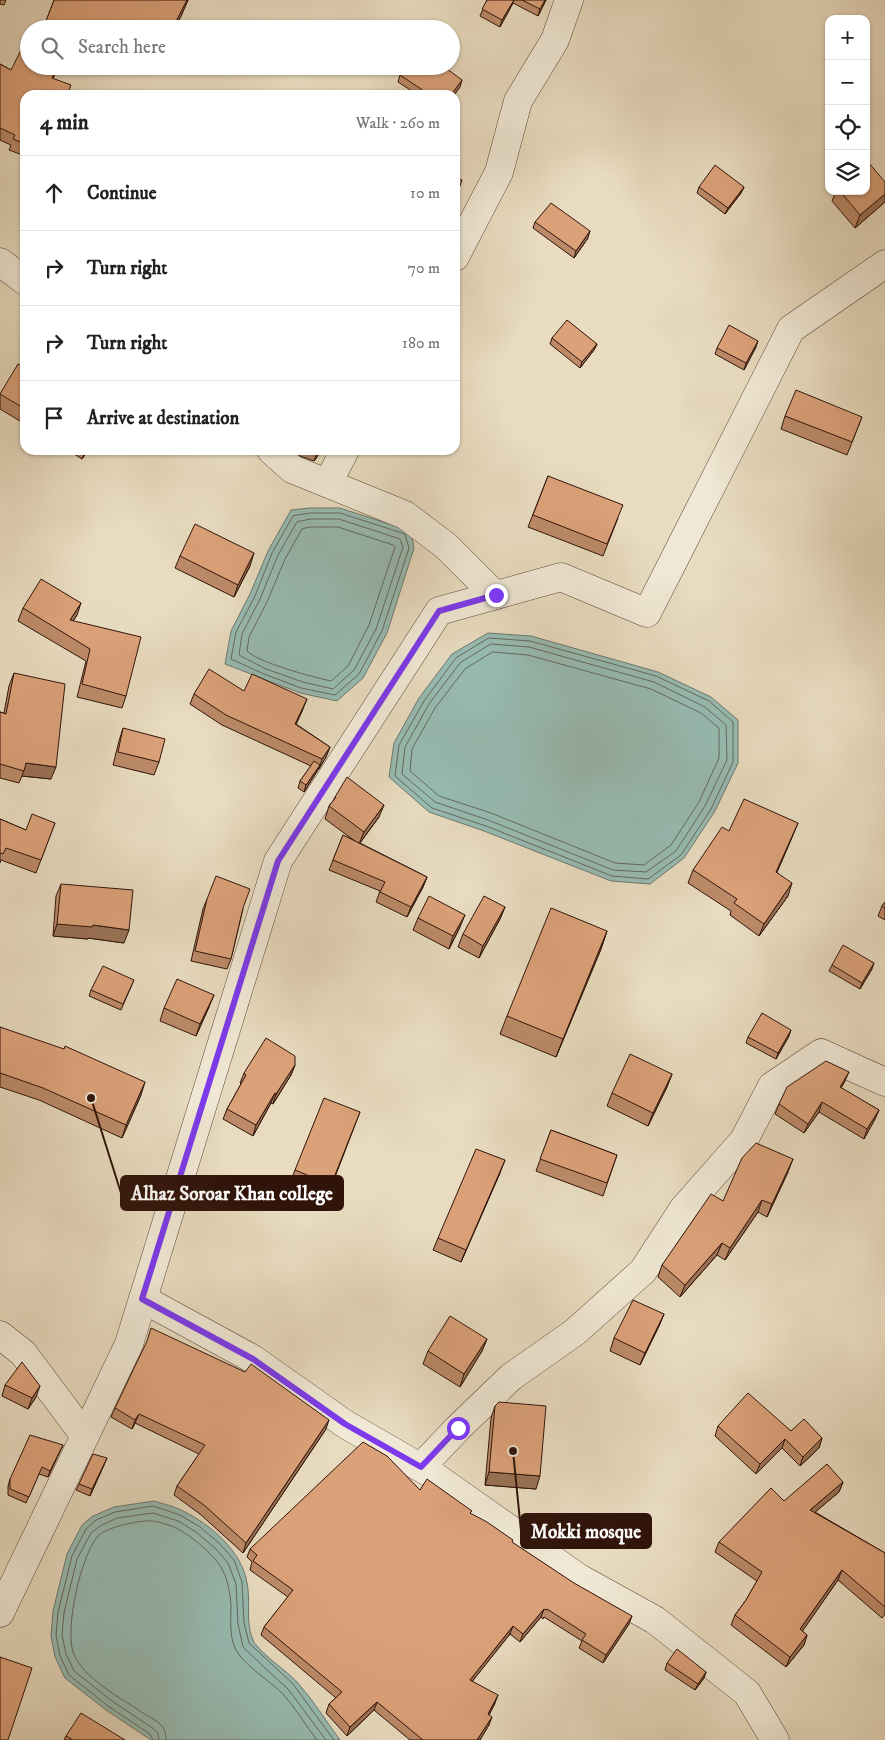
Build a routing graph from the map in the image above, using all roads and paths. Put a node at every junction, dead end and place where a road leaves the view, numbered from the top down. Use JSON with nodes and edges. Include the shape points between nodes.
{"nodes":[{"id":1,"x":568,"y":0,"type":"edge"},
{"id":2,"x":460,"y":247,"type":"edge"},
{"id":3,"x":0,"y":262,"type":"edge"},
{"id":4,"x":885,"y":264,"type":"edge"},
{"id":5,"x":20,"y":277,"type":"edge"},
{"id":6,"x":277,"y":455,"type":"edge"},
{"id":7,"x":342,"y":455,"type":"edge"},
{"id":8,"x":328,"y":483,"type":"junction"},
{"id":9,"x":496,"y":595,"type":"junction"},
{"id":10,"x":885,"y":1082,"type":"edge"},
{"id":11,"x":142,"y":1299,"type":"junction"},
{"id":12,"x":0,"y":1334,"type":"edge"},
{"id":13,"x":85,"y":1436,"type":"junction"},
{"id":14,"x":421,"y":1467,"type":"junction"},
{"id":15,"x":0,"y":1613,"type":"edge"},
{"id":16,"x":775,"y":1740,"type":"edge"}],
"edges":[{"from":1,"to":2,"type":"street","via":[[555,40],[518,100],[499,172]]},
{"from":3,"to":5,"type":"street"},
{"from":4,"to":9,"type":"street","via":[[791,329],[647,613],[561,577]]},
{"from":6,"to":8,"type":"street","via":[[292,469]]},
{"from":7,"to":8,"type":"street"},
{"from":8,"to":9,"type":"street","via":[[405,515],[446,546]]},
{"from":9,"to":11,"type":"street","via":[[439,611],[278,861]]},
{"from":10,"to":14,"type":"street","via":[[821,1053],[772,1086],[744,1140],[684,1208],[643,1271],[575,1332],[510,1377]]},
{"from":11,"to":13,"type":"street","via":[[129,1344]]},
{"from":11,"to":14,"type":"street","via":[[253,1359],[345,1424]]},
{"from":12,"to":13,"type":"street","via":[[23,1353]]},
{"from":13,"to":15,"type":"street"},
{"from":14,"to":16,"type":"street","via":[[579,1578],[655,1620],[747,1693]]}]}
